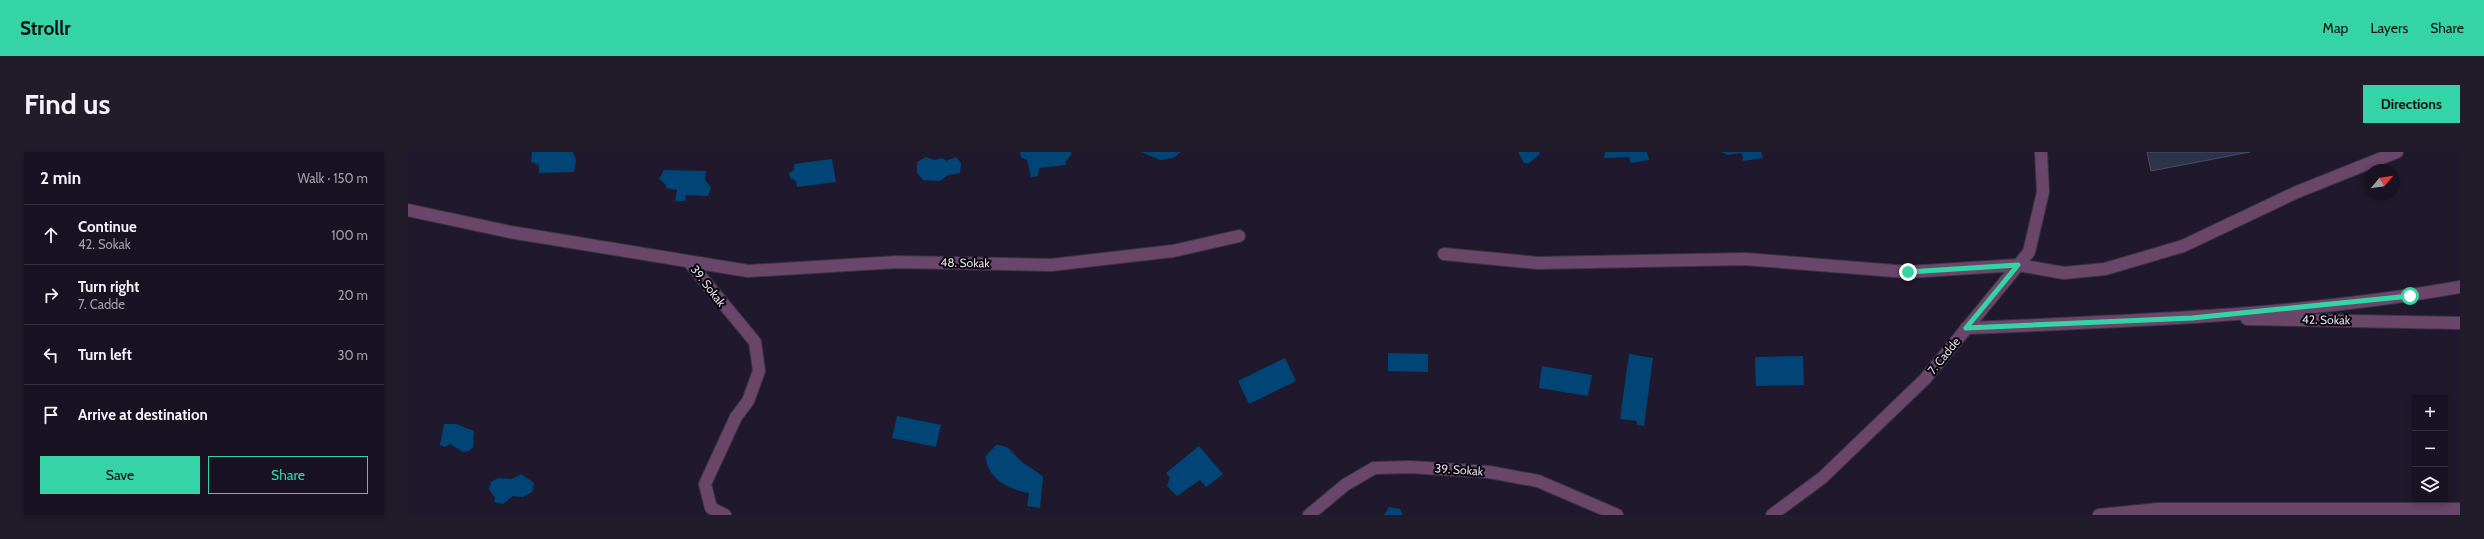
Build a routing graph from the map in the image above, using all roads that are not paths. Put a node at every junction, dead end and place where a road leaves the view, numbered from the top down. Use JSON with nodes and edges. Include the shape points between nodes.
{"nodes":[{"id":1,"x":2041,"y":152,"type":"edge"},
{"id":2,"x":2397,"y":152,"type":"edge"},
{"id":3,"x":408,"y":210,"type":"edge"},
{"id":4,"x":1239,"y":236,"type":"dead end"},
{"id":5,"x":1444,"y":254,"type":"dead end"},
{"id":6,"x":689,"y":262,"type":"junction"},
{"id":7,"x":2018,"y":265,"type":"junction"},
{"id":8,"x":2460,"y":287,"type":"edge"},
{"id":9,"x":2192,"y":318,"type":"junction"},
{"id":10,"x":2460,"y":323,"type":"edge"},
{"id":11,"x":1966,"y":328,"type":"junction"},
{"id":12,"x":2460,"y":509,"type":"edge"},
{"id":13,"x":725,"y":515,"type":"edge"},
{"id":14,"x":1309,"y":515,"type":"edge"},
{"id":15,"x":1617,"y":515,"type":"edge"},
{"id":16,"x":1772,"y":515,"type":"edge"},
{"id":17,"x":2099,"y":515,"type":"edge"}],
"edges":[{"from":1,"to":7,"type":"street","name":"7. Cadde","via":[[2043,192],[2029,252]]},
{"from":2,"to":7,"type":"street","via":[[2297,192],[2183,246],[2105,269],[2064,273]]},
{"from":3,"to":6,"type":"street","name":"39. Sokak","via":[[510,232]]},
{"from":4,"to":6,"type":"street","name":"48. Sokak","via":[[1173,252],[1051,265],[897,262],[748,271]]},
{"from":5,"to":7,"type":"street","via":[[1538,263],[1745,260],[1908,272]]},
{"from":6,"to":13,"type":"street","name":"39. Sokak","via":[[755,342],[759,371],[748,401],[736,417],[705,484],[711,508]]},
{"from":7,"to":11,"type":"street","name":"7. Cadde"},
{"from":8,"to":9,"type":"street","name":"42. Sokak","via":[[2410,296]]},
{"from":9,"to":10,"type":"street","name":"42. Sokak"},
{"from":9,"to":11,"type":"street","name":"42. Sokak"},
{"from":11,"to":16,"type":"street","name":"7. Cadde","via":[[1925,379],[1822,478]]},
{"from":12,"to":17,"type":"street","via":[[2158,509]]},
{"from":14,"to":15,"type":"street","name":"39. Sokak","via":[[1346,485],[1374,468],[1410,467],[1489,472],[1538,481]]}]}
